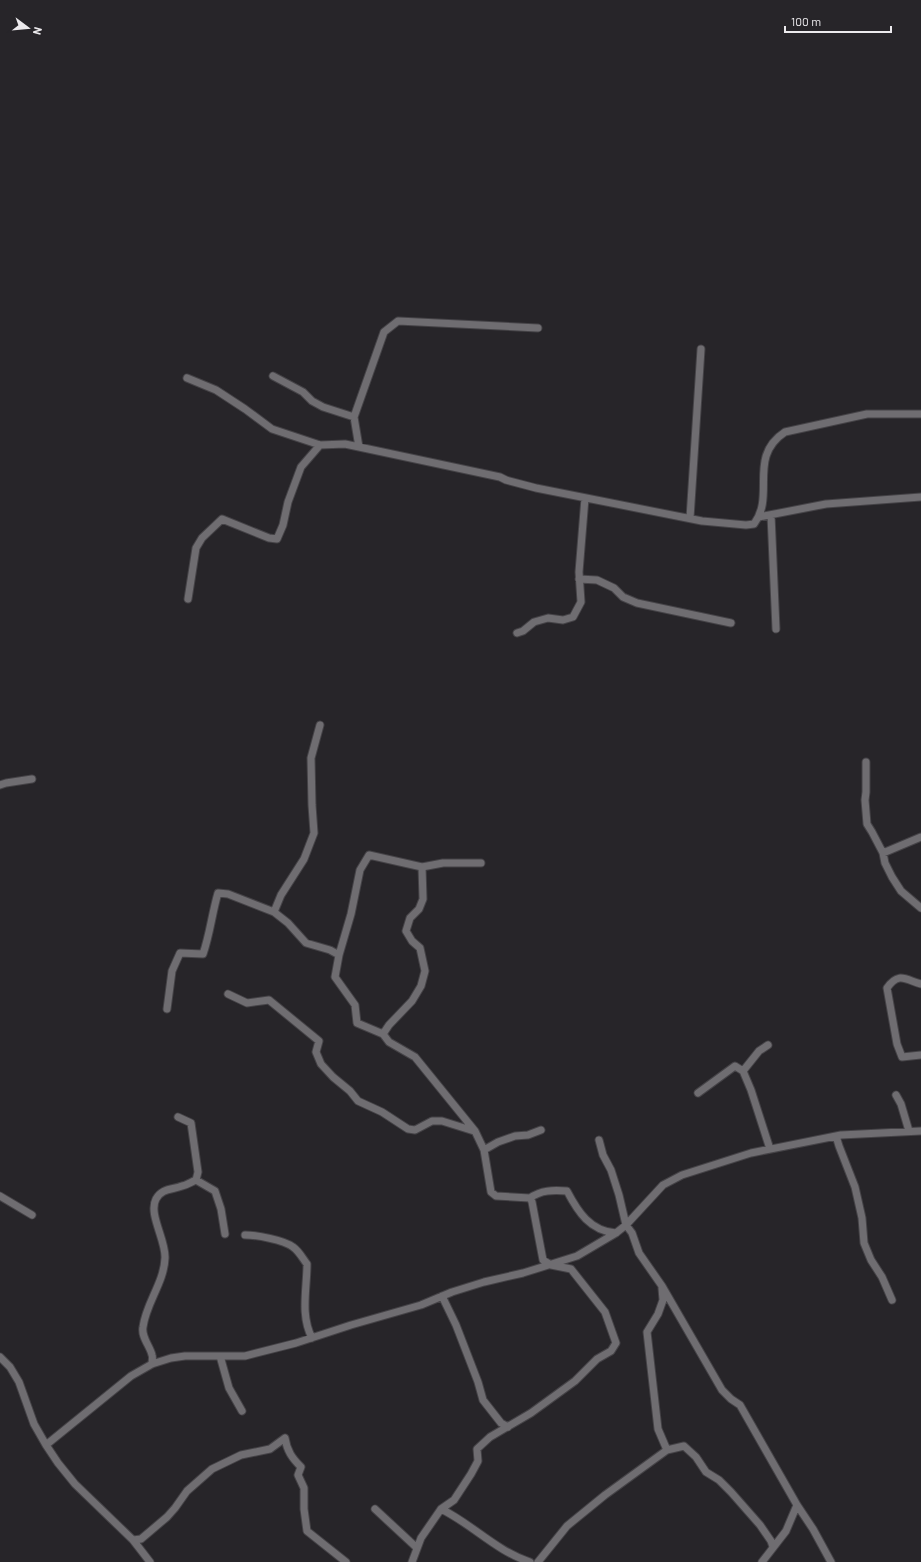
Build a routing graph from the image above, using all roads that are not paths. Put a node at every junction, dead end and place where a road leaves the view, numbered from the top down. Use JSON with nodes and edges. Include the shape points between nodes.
{"nodes":[{"id":1,"x":538,"y":328,"type":"dead end"},
{"id":2,"x":701,"y":350,"type":"dead end"},
{"id":3,"x":273,"y":376,"type":"dead end"},
{"id":4,"x":187,"y":378,"type":"dead end"},
{"id":5,"x":921,"y":414,"type":"edge"},
{"id":6,"x":354,"y":417,"type":"junction"},
{"id":7,"x":320,"y":445,"type":"junction"},
{"id":8,"x":358,"y":447,"type":"junction"},
{"id":9,"x":921,"y":497,"type":"edge"},
{"id":10,"x":585,"y":498,"type":"junction"},
{"id":11,"x":771,"y":515,"type":"junction"},
{"id":12,"x":759,"y":517,"type":"junction"},
{"id":13,"x":690,"y":518,"type":"junction"},
{"id":14,"x":579,"y":579,"type":"junction"},
{"id":15,"x":188,"y":599,"type":"dead end"},
{"id":16,"x":731,"y":623,"type":"dead end"},
{"id":17,"x":776,"y":629,"type":"dead end"},
{"id":18,"x":517,"y":633,"type":"dead end"},
{"id":19,"x":320,"y":726,"type":"dead end"},
{"id":20,"x":866,"y":762,"type":"dead end"},
{"id":21,"x":32,"y":779,"type":"dead end"},
{"id":22,"x":0,"y":784,"type":"edge"},
{"id":23,"x":921,"y":838,"type":"edge"},
{"id":24,"x":883,"y":853,"type":"junction"},
{"id":25,"x":481,"y":863,"type":"dead end"},
{"id":26,"x":422,"y":867,"type":"junction"},
{"id":27,"x":921,"y":908,"type":"edge"},
{"id":28,"x":274,"y":912,"type":"junction"},
{"id":29,"x":339,"y":955,"type":"junction"},
{"id":30,"x":921,"y":984,"type":"edge"},
{"id":31,"x":228,"y":994,"type":"dead end"},
{"id":32,"x":167,"y":1009,"type":"dead end"},
{"id":33,"x":383,"y":1034,"type":"junction"},
{"id":34,"x":768,"y":1045,"type":"dead end"},
{"id":35,"x":921,"y":1055,"type":"edge"},
{"id":36,"x":743,"y":1071,"type":"junction"},
{"id":37,"x":698,"y":1093,"type":"dead end"},
{"id":38,"x":896,"y":1096,"type":"dead end"},
{"id":39,"x":178,"y":1117,"type":"dead end"},
{"id":40,"x":541,"y":1130,"type":"dead end"},
{"id":41,"x":475,"y":1131,"type":"junction"},
{"id":42,"x":909,"y":1131,"type":"junction"},
{"id":43,"x":921,"y":1131,"type":"edge"},
{"id":44,"x":836,"y":1136,"type":"junction"},
{"id":45,"x":599,"y":1140,"type":"dead end"},
{"id":46,"x":770,"y":1149,"type":"junction"},
{"id":47,"x":484,"y":1150,"type":"junction"},
{"id":48,"x":196,"y":1180,"type":"junction"},
{"id":49,"x":0,"y":1196,"type":"edge"},
{"id":50,"x":530,"y":1198,"type":"junction"},
{"id":51,"x":32,"y":1215,"type":"dead end"},
{"id":52,"x":626,"y":1225,"type":"junction"},
{"id":53,"x":616,"y":1233,"type":"junction"},
{"id":54,"x":225,"y":1234,"type":"dead end"},
{"id":55,"x":245,"y":1235,"type":"dead end"},
{"id":56,"x":551,"y":1265,"type":"junction"},
{"id":57,"x":662,"y":1286,"type":"junction"},
{"id":58,"x":442,"y":1296,"type":"junction"},
{"id":59,"x":892,"y":1300,"type":"dead end"},
{"id":60,"x":312,"y":1338,"type":"junction"},
{"id":61,"x":220,"y":1356,"type":"junction"},
{"id":62,"x":0,"y":1357,"type":"edge"},
{"id":63,"x":152,"y":1364,"type":"junction"},
{"id":64,"x":242,"y":1411,"type":"dead end"},
{"id":65,"x":508,"y":1427,"type":"junction"},
{"id":66,"x":46,"y":1446,"type":"junction"},
{"id":67,"x":667,"y":1450,"type":"junction"},
{"id":68,"x":797,"y":1505,"type":"junction"},
{"id":69,"x":375,"y":1509,"type":"dead end"},
{"id":70,"x":441,"y":1509,"type":"junction"},
{"id":71,"x":133,"y":1540,"type":"junction"},
{"id":72,"x":773,"y":1547,"type":"junction"},
{"id":73,"x":417,"y":1548,"type":"junction"},
{"id":74,"x":150,"y":1562,"type":"edge"},
{"id":75,"x":346,"y":1562,"type":"edge"},
{"id":76,"x":412,"y":1562,"type":"edge"},
{"id":77,"x":530,"y":1562,"type":"edge"},
{"id":78,"x":533,"y":1562,"type":"edge"},
{"id":79,"x":538,"y":1562,"type":"edge"},
{"id":80,"x":762,"y":1562,"type":"edge"},
{"id":81,"x":831,"y":1562,"type":"edge"}],
"edges":[{"from":1,"to":6,"type":"street","via":[[398,321],[384,332]]},
{"from":2,"to":13,"type":"street"},
{"from":3,"to":6,"type":"street","via":[[303,392],[323,407]]},
{"from":4,"to":7,"type":"street","via":[[216,390],[272,429]]},
{"from":5,"to":12,"type":"street","via":[[867,414],[785,432],[771,445],[766,457]]},
{"from":6,"to":8,"type":"street"},
{"from":7,"to":8,"type":"street","via":[[345,444]]},
{"from":7,"to":15,"type":"street","via":[[301,467],[277,539],[222,519],[202,538],[196,548]]},
{"from":8,"to":10,"type":"street"},
{"from":9,"to":11,"type":"street","via":[[826,504]]},
{"from":10,"to":13,"type":"street"},
{"from":10,"to":14,"type":"street"},
{"from":11,"to":12,"type":"street"},
{"from":11,"to":17,"type":"street"},
{"from":12,"to":13,"type":"street","via":[[754,524],[746,525]]},
{"from":14,"to":16,"type":"street","via":[[597,580],[637,603]]},
{"from":14,"to":18,"type":"street","via":[[580,602],[574,617],[563,620],[548,618],[534,622]]},
{"from":19,"to":28,"type":"street","via":[[311,758],[314,834],[304,859],[281,895]]},
{"from":20,"to":24,"type":"street","via":[[866,824]]},
{"from":21,"to":22,"type":"street"},
{"from":23,"to":24,"type":"street"},
{"from":24,"to":27,"type":"street","via":[[885,864],[901,891]]},
{"from":25,"to":26,"type":"street","via":[[443,863]]},
{"from":26,"to":29,"type":"street","via":[[369,855],[360,870]]},
{"from":26,"to":33,"type":"street","via":[[423,900],[420,909],[410,918],[406,931],[420,948],[425,971],[421,986],[412,1001]]},
{"from":28,"to":29,"type":"street","via":[[306,942]]},
{"from":28,"to":32,"type":"street","via":[[228,894],[218,893],[203,954],[180,953],[172,971]]},
{"from":29,"to":33,"type":"street","via":[[335,977],[355,1005],[357,1023]]},
{"from":30,"to":35,"type":"street","via":[[906,978],[898,978],[887,988],[896,1044],[902,1057]]},
{"from":31,"to":41,"type":"street","via":[[247,1003],[269,1000],[318,1041],[316,1052],[321,1064],[358,1101],[415,1130],[432,1122],[442,1121]]},
{"from":33,"to":41,"type":"street","via":[[389,1042],[415,1057]]},
{"from":34,"to":36,"type":"street","via":[[759,1051]]},
{"from":36,"to":37,"type":"street","via":[[735,1066]]},
{"from":36,"to":46,"type":"street"},
{"from":38,"to":42,"type":"street"},
{"from":39,"to":48,"type":"street","via":[[191,1123],[198,1172]]},
{"from":40,"to":47,"type":"street","via":[[509,1138]]},
{"from":41,"to":47,"type":"street"},
{"from":42,"to":43,"type":"street"},
{"from":42,"to":44,"type":"street"},
{"from":44,"to":46,"type":"street"},
{"from":44,"to":59,"type":"street","via":[[855,1187],[864,1243]]},
{"from":45,"to":52,"type":"street","via":[[602,1155],[611,1170],[619,1195]]},
{"from":46,"to":52,"type":"street","via":[[682,1175],[663,1185]]},
{"from":47,"to":50,"type":"street","via":[[491,1192],[496,1196]]},
{"from":48,"to":54,"type":"street","via":[[215,1191]]},
{"from":48,"to":63,"type":"street","via":[[165,1190],[156,1198],[153,1209],[165,1258],[157,1290],[146,1310],[142,1329],[152,1355]]},
{"from":49,"to":51,"type":"street"},
{"from":50,"to":53,"type":"street","via":[[540,1192],[567,1191],[575,1207],[592,1225],[605,1232]]},
{"from":50,"to":56,"type":"street","via":[[543,1260]]},
{"from":52,"to":53,"type":"street"},
{"from":52,"to":57,"type":"street","via":[[632,1233],[639,1253]]},
{"from":53,"to":56,"type":"street","via":[[578,1256]]},
{"from":55,"to":60,"type":"street","via":[[293,1247],[307,1264],[304,1312]]},
{"from":56,"to":58,"type":"street"},
{"from":56,"to":65,"type":"street","via":[[571,1269],[576,1275],[604,1312],[616,1343],[611,1351],[597,1359],[575,1382]]},
{"from":57,"to":67,"type":"street","via":[[664,1300],[647,1332],[658,1429]]},
{"from":57,"to":68,"type":"street","via":[[722,1390],[740,1405]]},
{"from":58,"to":60,"type":"street","via":[[421,1305]]},
{"from":58,"to":65,"type":"street","via":[[456,1325],[483,1400],[501,1423]]},
{"from":60,"to":61,"type":"street","via":[[245,1356]]},
{"from":61,"to":63,"type":"street","via":[[185,1356]]},
{"from":61,"to":64,"type":"street","via":[[228,1388]]},
{"from":62,"to":66,"type":"street","via":[[19,1382],[34,1424]]},
{"from":63,"to":66,"type":"street","via":[[131,1376]]},
{"from":65,"to":70,"type":"street","via":[[490,1436],[477,1449],[478,1461],[471,1474],[454,1500]]},
{"from":66,"to":71,"type":"street","via":[[75,1484]]},
{"from":67,"to":72,"type":"street","via":[[684,1446],[696,1457],[706,1472],[732,1492],[760,1525]]},
{"from":67,"to":79,"type":"street","via":[[567,1526]]},
{"from":68,"to":72,"type":"street","via":[[786,1531]]},
{"from":68,"to":81,"type":"street"},
{"from":69,"to":73,"type":"street"},
{"from":70,"to":73,"type":"street"},
{"from":70,"to":77,"type":"street","via":[[502,1549]]},
{"from":71,"to":74,"type":"street"},
{"from":71,"to":75,"type":"street","via":[[141,1539],[212,1469],[241,1455],[270,1448],[285,1438],[287,1450],[301,1467],[298,1475],[304,1488],[307,1531]]},
{"from":72,"to":80,"type":"street"},
{"from":73,"to":76,"type":"street"},
{"from":78,"to":79,"type":"street"}]}
